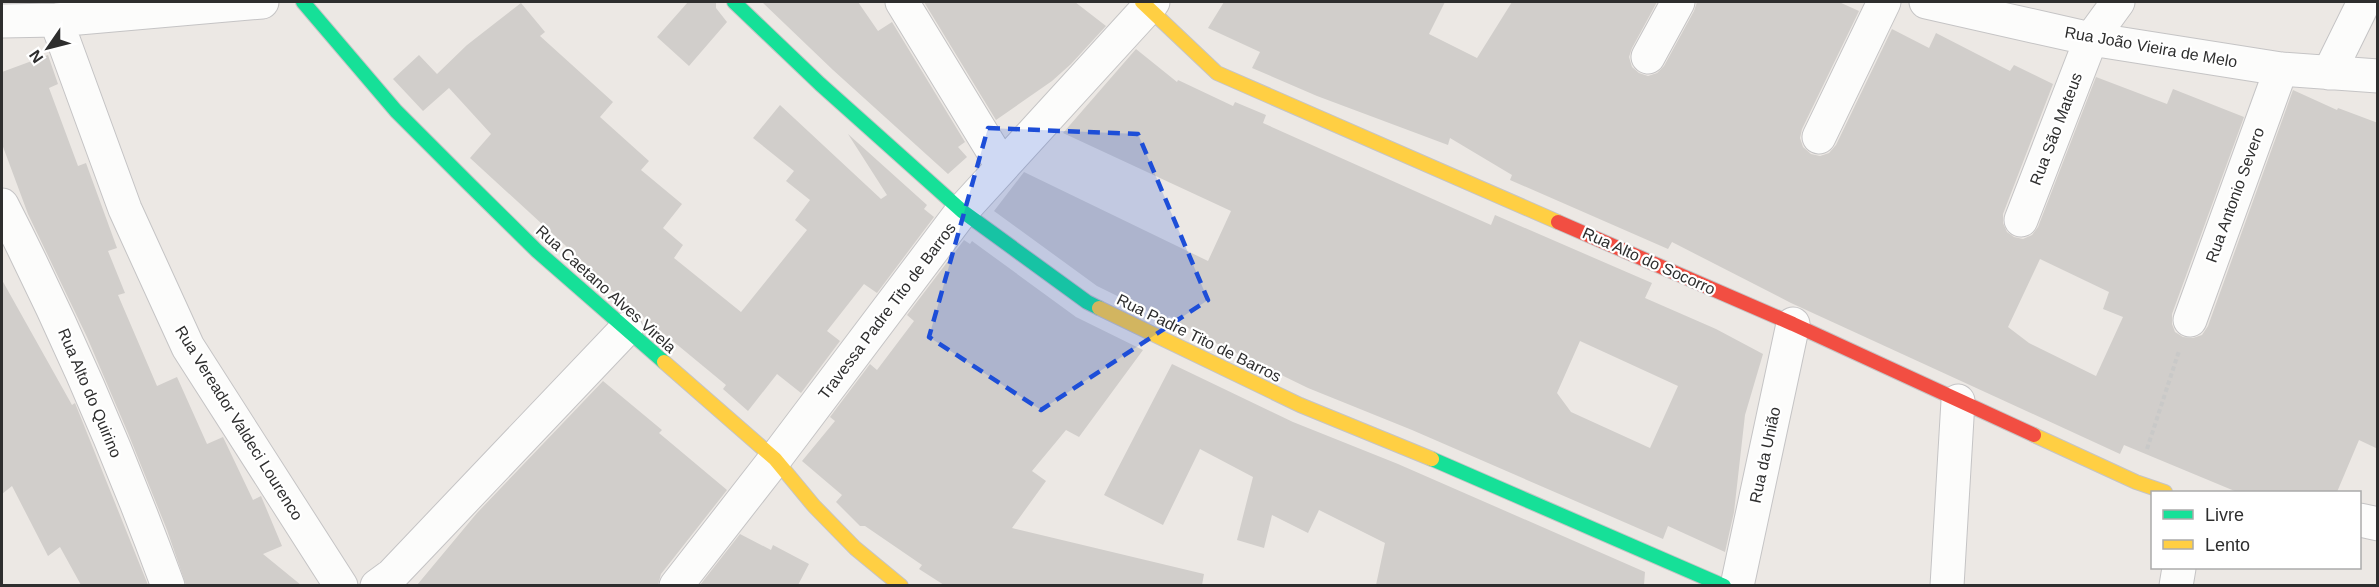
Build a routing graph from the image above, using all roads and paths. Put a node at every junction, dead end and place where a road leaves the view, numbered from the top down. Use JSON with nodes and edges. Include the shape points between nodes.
{"nodes":[{"id":1,"x":262,"y":2,"type":"edge"},
{"id":2,"x":303,"y":2,"type":"edge"},
{"id":3,"x":734,"y":2,"type":"edge"},
{"id":4,"x":902,"y":2,"type":"edge"},
{"id":5,"x":1678,"y":2,"type":"edge"},
{"id":6,"x":1884,"y":2,"type":"edge"},
{"id":7,"x":1926,"y":2,"type":"edge"},
{"id":8,"x":2118,"y":2,"type":"edge"},
{"id":9,"x":2364,"y":2,"type":"edge"},
{"id":10,"x":1147,"y":4,"type":"edge"},
{"id":11,"x":56,"y":20,"type":"junction"},
{"id":12,"x":2,"y":21,"type":"edge"},
{"id":13,"x":2091,"y":39,"type":"junction"},
{"id":14,"x":1648,"y":57,"type":"dead end"},
{"id":15,"x":2281,"y":69,"type":"junction"},
{"id":16,"x":2329,"y":73,"type":"junction"},
{"id":17,"x":2378,"y":76,"type":"edge"},
{"id":18,"x":1818,"y":137,"type":"dead end"},
{"id":19,"x":1002,"y":166,"type":"junction"},
{"id":20,"x":2,"y":205,"type":"edge"},
{"id":21,"x":962,"y":211,"type":"junction"},
{"id":22,"x":2021,"y":220,"type":"dead end"},
{"id":23,"x":2190,"y":320,"type":"joint"},
{"id":24,"x":1793,"y":324,"type":"junction"},
{"id":25,"x":626,"y":329,"type":"junction"},
{"id":26,"x":1958,"y":401,"type":"junction"},
{"id":27,"x":775,"y":459,"type":"junction"},
{"id":28,"x":2136,"y":482,"type":"junction"},
{"id":29,"x":2162,"y":491,"type":"edge"},
{"id":30,"x":2361,"y":520,"type":"edge"},
{"id":31,"x":2378,"y":524,"type":"edge"},
{"id":32,"x":2179,"y":569,"type":"edge"},
{"id":33,"x":168,"y":585,"type":"edge"},
{"id":34,"x":342,"y":585,"type":"edge"},
{"id":35,"x":377,"y":585,"type":"edge"},
{"id":36,"x":676,"y":585,"type":"edge"},
{"id":37,"x":901,"y":585,"type":"edge"},
{"id":38,"x":1724,"y":585,"type":"edge"},
{"id":39,"x":1737,"y":585,"type":"edge"},
{"id":40,"x":1947,"y":585,"type":"edge"},
{"id":41,"x":2176,"y":585,"type":"edge"}],
"edges":[{"from":1,"to":11,"type":"street"},
{"from":2,"to":25,"type":"street","name":"Rua Caetano Alves Virela","via":[[396,111],[537,251]]},
{"from":3,"to":21,"type":"street","name":"Rua Padre Tito de Barros","via":[[811,77]]},
{"from":4,"to":19,"type":"street"},
{"from":5,"to":14,"type":"street"},
{"from":6,"to":18,"type":"street"},
{"from":7,"to":13,"type":"street","name":"Rua João Vieira de Melo"},
{"from":8,"to":13,"type":"street","name":"Rua São Mateus"},
{"from":9,"to":16,"type":"street"},
{"from":10,"to":19,"type":"street","name":"Travessa Padre Tito de Barros"},
{"from":10,"to":24,"type":"street","name":"Rua Alto do Socorro","via":[[1217,73]]},
{"from":11,"to":12,"type":"street"},
{"from":11,"to":34,"type":"street","name":"Rua Vereador Valdeci Lourenco","via":[[125,209],[188,347]]},
{"from":13,"to":15,"type":"street","name":"Rua João Vieira de Melo"},
{"from":13,"to":22,"type":"street","name":"Rua São Mateus"},
{"from":15,"to":16,"type":"street","name":"Rua João Vieira de Melo"},
{"from":15,"to":23,"type":"street","name":"Rua Antonio Severo"},
{"from":16,"to":17,"type":"street","name":"Rua João Vieira de Melo"},
{"from":19,"to":21,"type":"street","name":"Travessa Padre Tito de Barros"},
{"from":20,"to":33,"type":"street","name":"Rua Alto do Quirino","via":[[81,367]]},
{"from":21,"to":27,"type":"street","name":"Travessa Padre Tito de Barros"},
{"from":21,"to":38,"type":"street","name":"Rua Padre Tito de Barros","via":[[1087,302],[1150,333],[1300,405]]},
{"from":23,"to":28,"type":"path"},
{"from":24,"to":26,"type":"street","name":"Rua Alto do Socorro"},
{"from":24,"to":39,"type":"street","name":"Rua da União"},
{"from":25,"to":27,"type":"street","name":"Rua Caetano Alves Virela"},
{"from":25,"to":35,"type":"street","via":[[392,575]]},
{"from":26,"to":28,"type":"street","name":"Rua Alto do Socorro"},
{"from":26,"to":40,"type":"street"},
{"from":27,"to":36,"type":"street","name":"Travessa Padre Tito de Barros"},
{"from":27,"to":37,"type":"street","name":"Rua Caetano Alves Virela","via":[[855,548]]},
{"from":28,"to":29,"type":"street","name":"Rua Alto do Socorro"},
{"from":30,"to":31,"type":"street"},
{"from":32,"to":41,"type":"street"}]}
